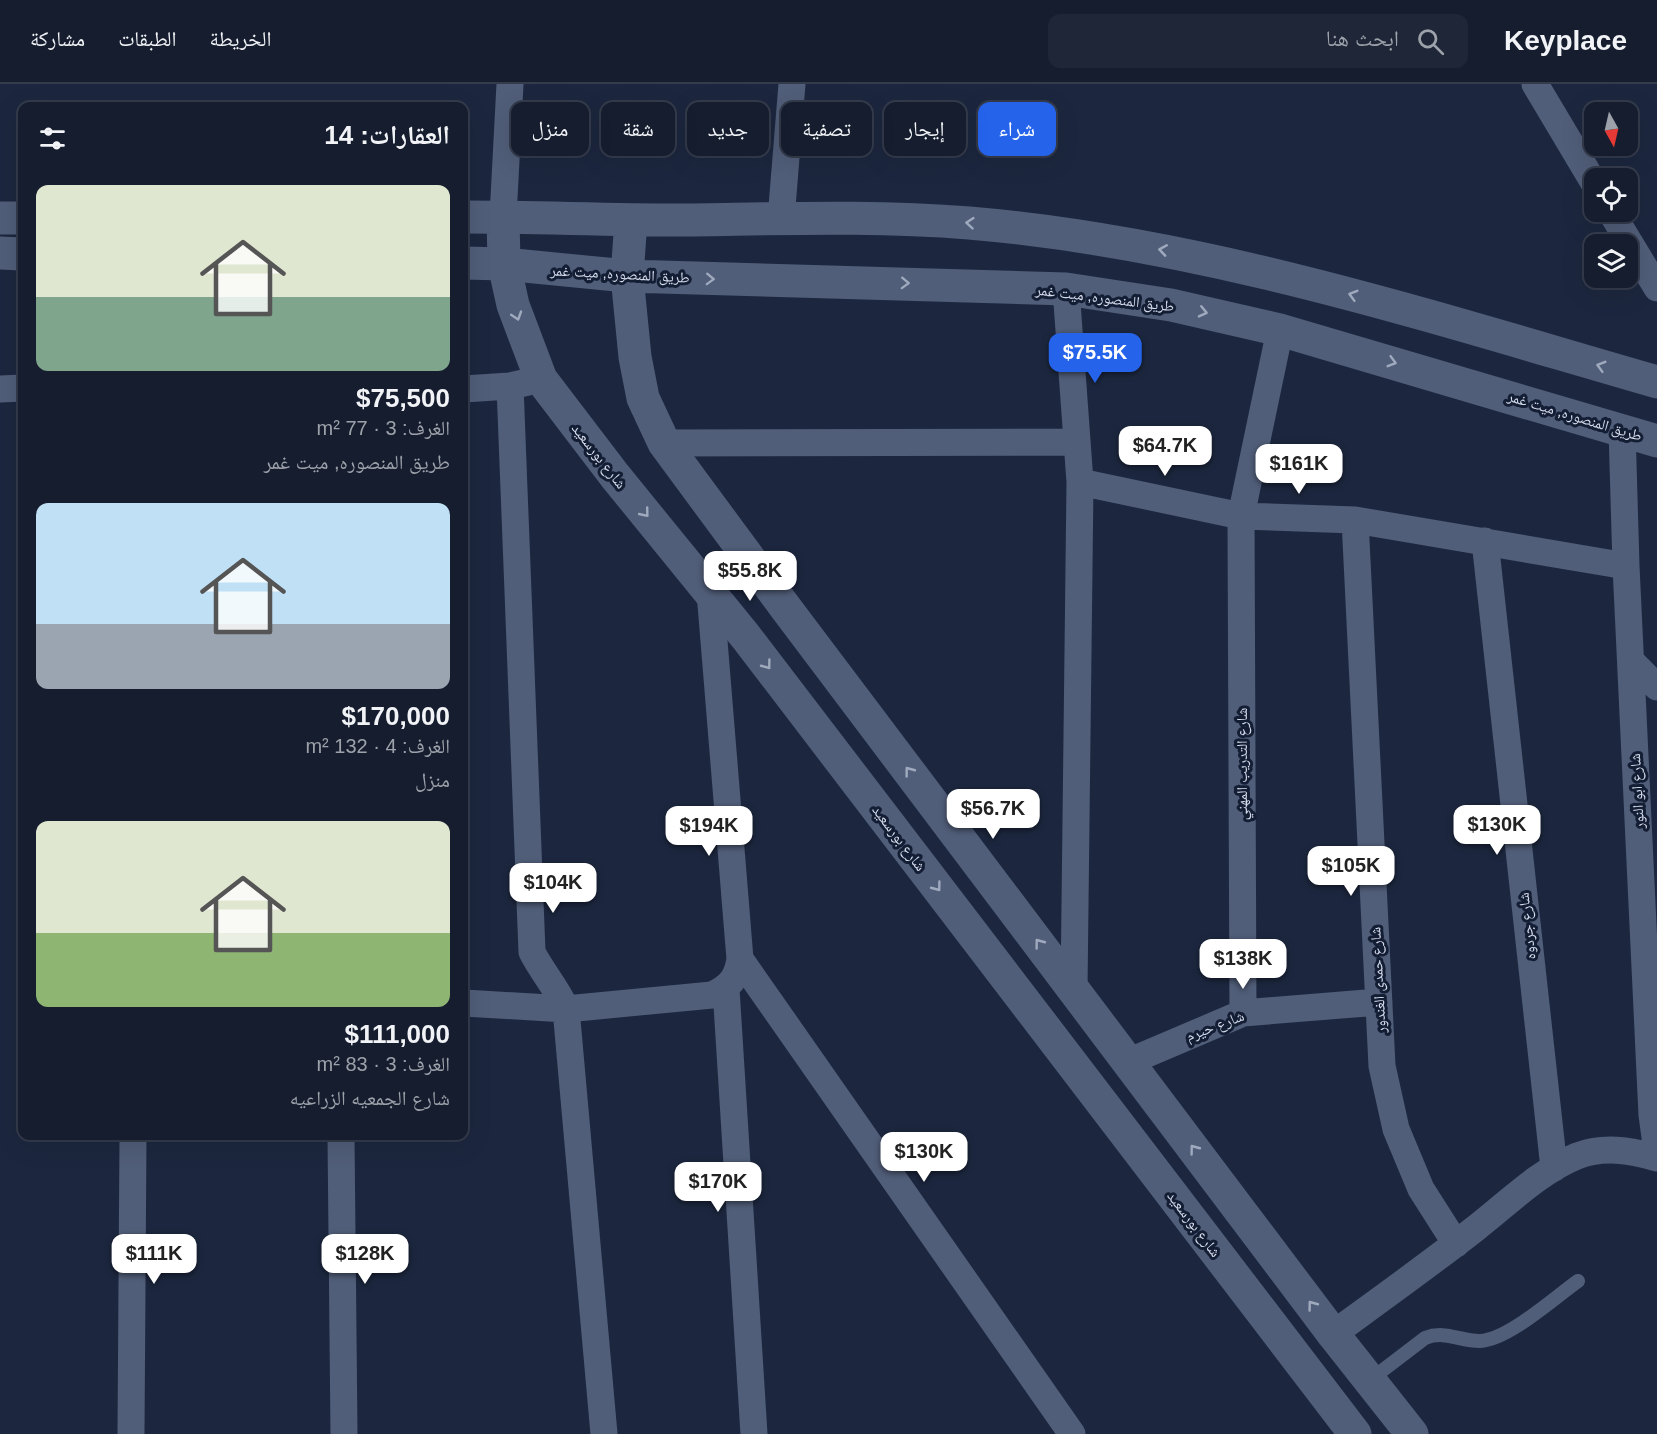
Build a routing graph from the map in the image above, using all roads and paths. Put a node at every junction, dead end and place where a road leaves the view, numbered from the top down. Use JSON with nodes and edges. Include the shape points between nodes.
{"nodes":[{"id":1,"x":510,"y":84,"type":"edge"},
{"id":2,"x":792,"y":84,"type":"edge"},
{"id":3,"x":1543,"y":87,"type":"edge"},
{"id":4,"x":1586,"y":168,"type":"edge"},
{"id":5,"x":468,"y":217,"type":"edge"},
{"id":6,"x":503,"y":217,"type":"junction"},
{"id":7,"x":0,"y":218,"type":"edge"},
{"id":8,"x":18,"y":218,"type":"edge"},
{"id":9,"x":781,"y":219,"type":"junction"},
{"id":10,"x":630,"y":220,"type":"junction"},
{"id":11,"x":1617,"y":222,"type":"edge"},
{"id":12,"x":0,"y":254,"type":"edge"},
{"id":13,"x":18,"y":254,"type":"edge"},
{"id":14,"x":468,"y":263,"type":"edge"},
{"id":15,"x":504,"y":264,"type":"junction"},
{"id":16,"x":627,"y":276,"type":"junction"},
{"id":17,"x":1657,"y":288,"type":"edge"},
{"id":18,"x":1066,"y":289,"type":"junction"},
{"id":19,"x":1280,"y":330,"type":"junction"},
{"id":20,"x":525,"y":382,"type":"junction"},
{"id":21,"x":1657,"y":382,"type":"edge"},
{"id":22,"x":18,"y":388,"type":"edge"},
{"id":23,"x":0,"y":389,"type":"edge"},
{"id":24,"x":468,"y":389,"type":"edge"},
{"id":25,"x":1622,"y":429,"type":"junction"},
{"id":26,"x":1657,"y":441,"type":"edge"},
{"id":27,"x":1076,"y":442,"type":"junction"},
{"id":28,"x":664,"y":443,"type":"junction"},
{"id":29,"x":1080,"y":482,"type":"junction"},
{"id":30,"x":1241,"y":516,"type":"junction"},
{"id":31,"x":1355,"y":520,"type":"junction"},
{"id":32,"x":1485,"y":541,"type":"junction"},
{"id":33,"x":1626,"y":566,"type":"junction"},
{"id":34,"x":710,"y":592,"type":"junction"},
{"id":35,"x":785,"y":607,"type":"junction"},
{"id":36,"x":746,"y":637,"type":"junction"},
{"id":37,"x":1631,"y":661,"type":"junction"},
{"id":38,"x":1657,"y":687,"type":"edge"},
{"id":39,"x":740,"y":958,"type":"junction"},
{"id":40,"x":726,"y":989,"type":"junction"},
{"id":41,"x":1074,"y":990,"type":"junction"},
{"id":42,"x":1379,"y":1002,"type":"junction"},
{"id":43,"x":468,"y":1004,"type":"edge"},
{"id":44,"x":566,"y":1009,"type":"junction"},
{"id":45,"x":1244,"y":1013,"type":"junction"},
{"id":46,"x":1128,"y":1062,"type":"junction"},
{"id":47,"x":133,"y":1140,"type":"edge"},
{"id":48,"x":341,"y":1140,"type":"edge"},
{"id":49,"x":1657,"y":1152,"type":"edge"},
{"id":50,"x":1657,"y":1158,"type":"edge"},
{"id":51,"x":1554,"y":1167,"type":"junction"},
{"id":52,"x":1456,"y":1244,"type":"junction"},
{"id":53,"x":1578,"y":1281,"type":"dead end"},
{"id":54,"x":1333,"y":1334,"type":"junction"},
{"id":55,"x":1370,"y":1380,"type":"junction"},
{"id":56,"x":131,"y":1434,"type":"edge"},
{"id":57,"x":344,"y":1434,"type":"edge"},
{"id":58,"x":604,"y":1434,"type":"edge"},
{"id":59,"x":754,"y":1434,"type":"edge"},
{"id":60,"x":1072,"y":1434,"type":"edge"},
{"id":61,"x":1355,"y":1434,"type":"edge"},
{"id":62,"x":1412,"y":1434,"type":"edge"}],
"edges":[{"from":1,"to":6,"type":"street"},
{"from":2,"to":9,"type":"street"},
{"from":3,"to":4,"type":"street"},
{"from":5,"to":6,"type":"street"},
{"from":6,"to":10,"type":"street"},
{"from":6,"to":15,"type":"street","name":"شارع بورسعيد"},
{"from":7,"to":8,"type":"street"},
{"from":9,"to":10,"type":"street"},
{"from":21,"to":9,"type":"street","one_way":true,"via":[[1295,279],[1179,253],[969,223]]},
{"from":10,"to":16,"type":"street"},
{"from":11,"to":17,"type":"street"},
{"from":12,"to":13,"type":"street"},
{"from":14,"to":15,"type":"street","name":"طريق المنصوره, ميت غمر"},
{"from":15,"to":16,"type":"street","name":"طريق المنصوره, ميت غمر"},
{"from":15,"to":20,"type":"street","name":"شارع بورسعيد","one_way":true},
{"from":16,"to":18,"type":"street","name":"طريق المنصوره, ميت غمر","one_way":true},
{"from":16,"to":28,"type":"street","via":[[643,398]]},
{"from":18,"to":19,"type":"street","name":"طريق المنصوره, ميت غمر","one_way":true,"via":[[1171,305]]},
{"from":18,"to":27,"type":"street"},
{"from":19,"to":25,"type":"street","name":"طريق المنصوره, ميت غمر","one_way":true},
{"from":19,"to":30,"type":"street","name":"شارع التدريب المهني"},
{"from":20,"to":24,"type":"street"},
{"from":20,"to":34,"type":"street","name":"شارع بورسعيد","one_way":true,"via":[[583,436]]},
{"from":20,"to":44,"type":"street","via":[[532,952]]},
{"from":22,"to":23,"type":"street"},
{"from":25,"to":26,"type":"street","name":"طريق المنصوره, ميت غمر"},
{"from":25,"to":33,"type":"street","name":"شارع ابو النور"},
{"from":27,"to":28,"type":"street"},
{"from":27,"to":29,"type":"street"},
{"from":28,"to":35,"type":"street"},
{"from":29,"to":30,"type":"street"},
{"from":29,"to":41,"type":"street"},
{"from":30,"to":31,"type":"street"},
{"from":30,"to":45,"type":"street","name":"شارع التدريب المهني"},
{"from":31,"to":32,"type":"street"},
{"from":31,"to":42,"type":"street","name":"شارع حمدى الغندور"},
{"from":32,"to":33,"type":"street"},
{"from":32,"to":51,"type":"street","name":"شارع جردوه"},
{"from":33,"to":37,"type":"street","name":"شارع ابو النور"},
{"from":34,"to":36,"type":"street","name":"شارع بورسعيد"},
{"from":34,"to":39,"type":"street"},
{"from":35,"to":36,"type":"street"},
{"from":41,"to":35,"type":"street","one_way":true},
{"from":36,"to":61,"type":"street","name":"شارع بورسعيد","one_way":true},
{"from":37,"to":38,"type":"street"},
{"from":37,"to":49,"type":"street","name":"شارع ابو النور","via":[[1652,1115]]},
{"from":39,"to":40,"type":"street","via":[[738,970]]},
{"from":39,"to":60,"type":"street"},
{"from":40,"to":44,"type":"street","via":[[712,994]]},
{"from":40,"to":59,"type":"street"},
{"from":41,"to":46,"type":"street"},
{"from":42,"to":45,"type":"street","name":"شارع حيرم"},
{"from":42,"to":52,"type":"street","name":"شارع حمدى الغندور","via":[[1382,1066],[1396,1129],[1421,1189]]},
{"from":43,"to":44,"type":"street"},
{"from":44,"to":58,"type":"street"},
{"from":45,"to":46,"type":"street","name":"شارع حيرم"},
{"from":54,"to":46,"type":"street","one_way":true},
{"from":47,"to":56,"type":"street"},
{"from":48,"to":57,"type":"street"},
{"from":50,"to":51,"type":"street","via":[[1632,1151],[1605,1150]]},
{"from":51,"to":52,"type":"street"},
{"from":52,"to":54,"type":"street"},
{"from":53,"to":55,"type":"lane","via":[[1506,1334],[1480,1341],[1444,1334],[1425,1338]]},
{"from":54,"to":55,"type":"street"},
{"from":55,"to":62,"type":"street"}]}
